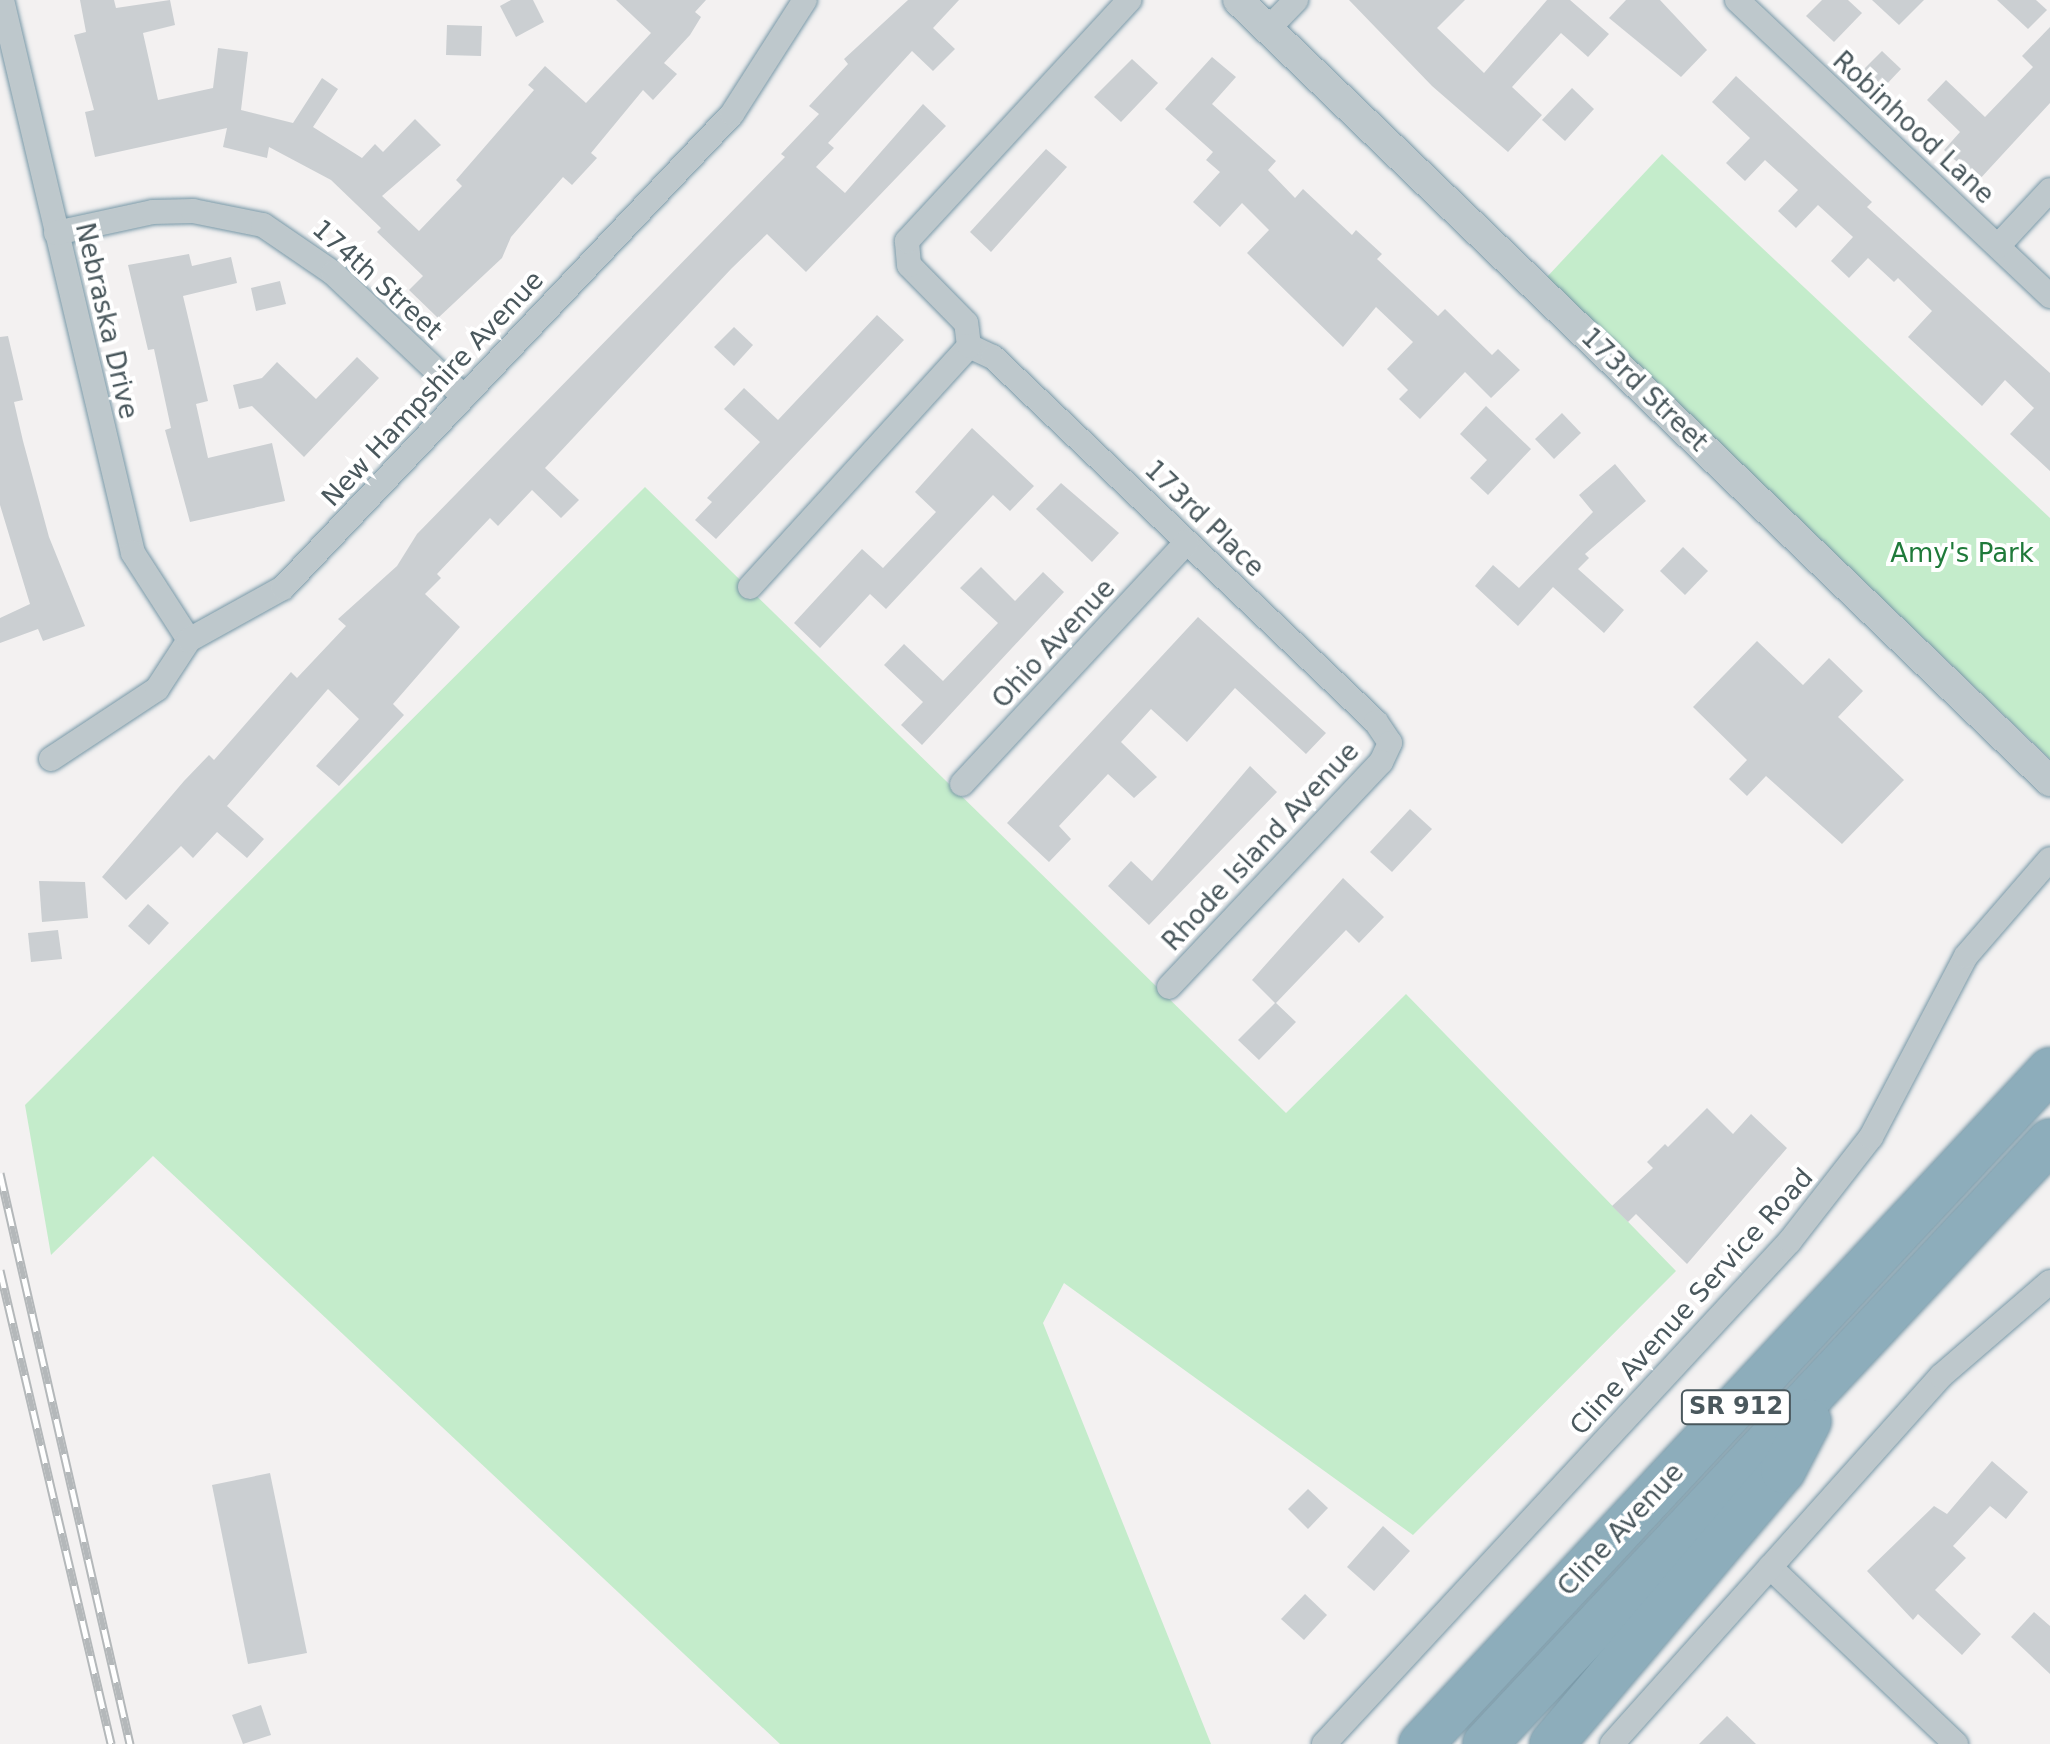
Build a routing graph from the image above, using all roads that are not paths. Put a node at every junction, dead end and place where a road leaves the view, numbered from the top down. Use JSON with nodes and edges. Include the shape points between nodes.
{"nodes":[{"id":1,"x":2,"y":0,"type":"edge"},
{"id":2,"x":805,"y":0,"type":"edge"},
{"id":3,"x":1129,"y":0,"type":"edge"},
{"id":4,"x":1238,"y":0,"type":"edge"},
{"id":5,"x":1296,"y":0,"type":"edge"},
{"id":6,"x":1745,"y":3,"type":"edge"},
{"id":7,"x":1269,"y":28,"type":"junction"},
{"id":8,"x":2050,"y":190,"type":"edge"},
{"id":9,"x":56,"y":233,"type":"junction"},
{"id":10,"x":1998,"y":246,"type":"junction"},
{"id":11,"x":2050,"y":296,"type":"edge"},
{"id":12,"x":969,"y":346,"type":"junction"},
{"id":13,"x":464,"y":397,"type":"junction"},
{"id":14,"x":1187,"y":542,"type":"junction"},
{"id":15,"x":750,"y":587,"type":"dead end"},
{"id":16,"x":189,"y":640,"type":"junction"},
{"id":17,"x":1390,"y":743,"type":"joint"},
{"id":18,"x":51,"y":759,"type":"dead end"},
{"id":19,"x":2050,"y":781,"type":"edge"},
{"id":20,"x":962,"y":784,"type":"dead end"},
{"id":21,"x":2050,"y":859,"type":"edge"},
{"id":22,"x":1169,"y":987,"type":"dead end"},
{"id":23,"x":2050,"y":1070,"type":"edge"},
{"id":24,"x":2050,"y":1141,"type":"edge"},
{"id":25,"x":2050,"y":1282,"type":"edge"},
{"id":26,"x":1837,"y":1368,"type":"junction"},
{"id":27,"x":1770,"y":1567,"type":"junction"},
{"id":28,"x":1324,"y":1744,"type":"edge"},
{"id":29,"x":1421,"y":1744,"type":"edge"},
{"id":30,"x":1485,"y":1744,"type":"edge"},
{"id":31,"x":1552,"y":1744,"type":"edge"},
{"id":32,"x":1612,"y":1744,"type":"edge"},
{"id":33,"x":1956,"y":1744,"type":"edge"}],
"edges":[{"from":1,"to":9,"type":"street","name":"Nebraska Drive"},
{"from":2,"to":13,"type":"street","name":"New Hampshire Avenue","via":[[732,114]]},
{"from":3,"to":12,"type":"street","via":[[907,241],[909,265],[966,323]]},
{"from":4,"to":7,"type":"street","name":"173rd Street"},
{"from":5,"to":7,"type":"street"},
{"from":6,"to":10,"type":"street","name":"Robinhood Lane"},
{"from":7,"to":19,"type":"street","name":"173rd Street"},
{"from":8,"to":10,"type":"street"},
{"from":9,"to":13,"type":"street","name":"174th Street","via":[[153,212],[193,211],[263,225],[333,273]]},
{"from":9,"to":16,"type":"street","name":"Nebraska Drive","via":[[133,553]]},
{"from":10,"to":11,"type":"street","name":"Robinhood Lane"},
{"from":12,"to":14,"type":"street","name":"173rd Place","via":[[993,357]]},
{"from":12,"to":15,"type":"street"},
{"from":13,"to":16,"type":"street","name":"New Hampshire Avenue","via":[[283,588]]},
{"from":14,"to":17,"type":"street","name":"173rd Place","via":[[1376,722]]},
{"from":14,"to":20,"type":"street","name":"Ohio Avenue"},
{"from":16,"to":18,"type":"street","name":"New Hampshire Avenue","via":[[157,689]]},
{"from":17,"to":22,"type":"street","name":"Rhode Island Avenue","via":[[1381,762]]},
{"from":21,"to":28,"type":"street","name":"Cline Avenue Service Road","via":[[1966,956],[1871,1137],[1790,1241]]},
{"from":23,"to":29,"type":"highway","name":"Cline Avenue","number":"SR 912"},
{"from":24,"to":26,"type":"highway","name":"Cline Avenue","number":"SR 912"},
{"from":25,"to":27,"type":"street","via":[[1951,1366]]},
{"from":26,"to":30,"type":"highway","name":"Cline Avenue","number":"SR 912"},
{"from":26,"to":31,"type":"highway","via":[[1783,1471]]},
{"from":27,"to":32,"type":"street"},
{"from":27,"to":33,"type":"street"}]}
